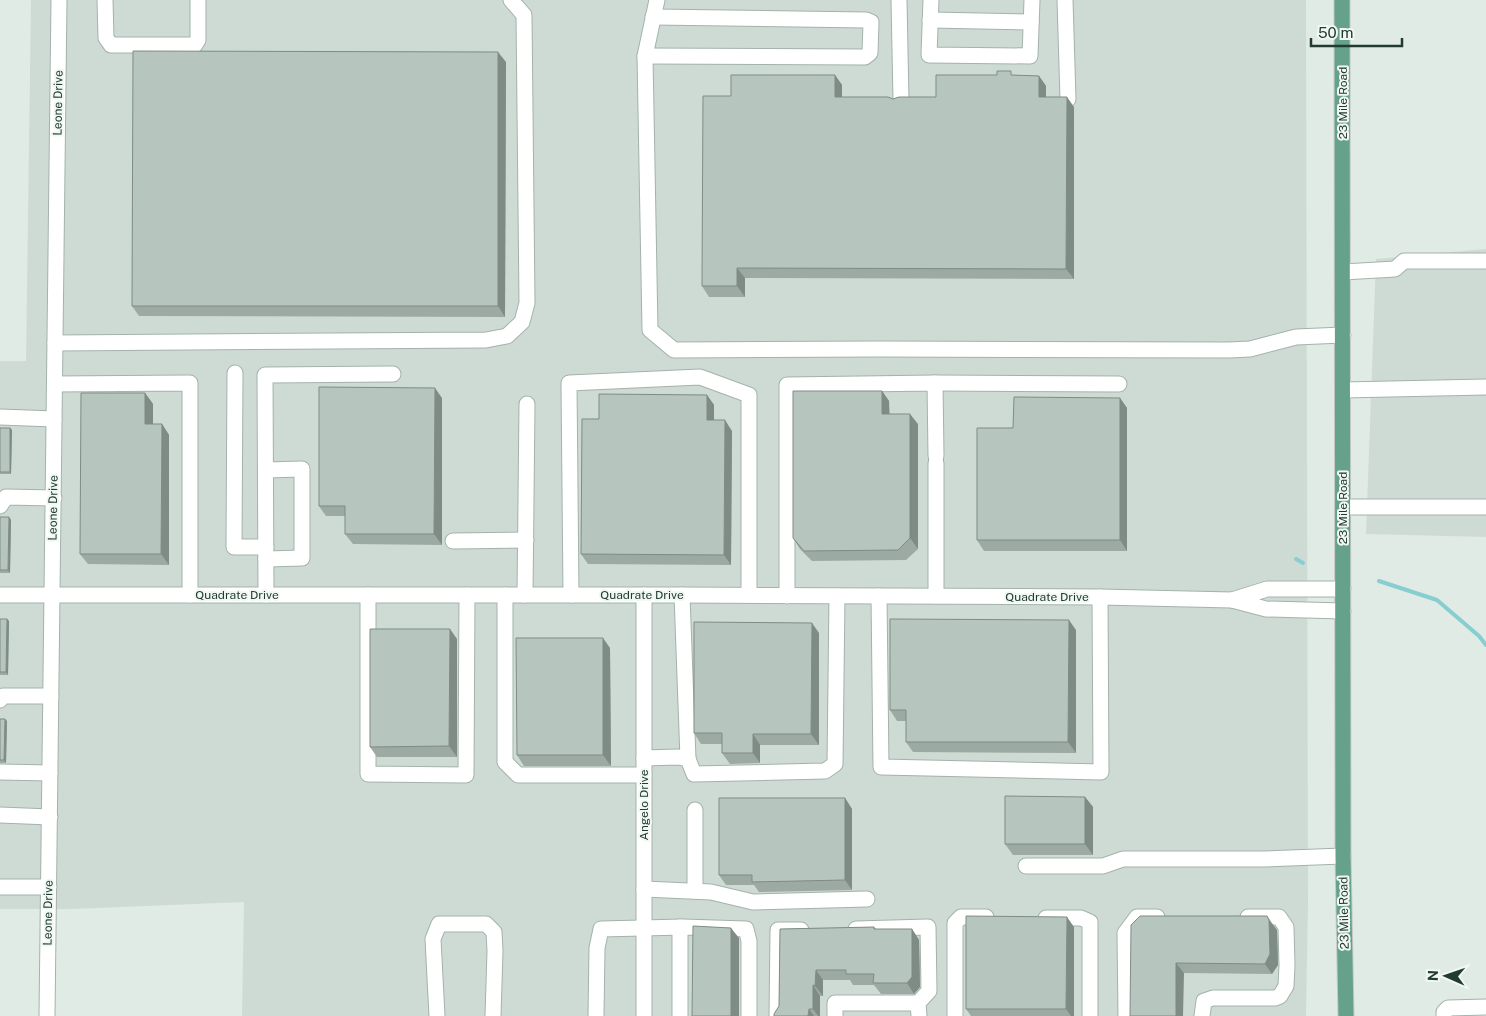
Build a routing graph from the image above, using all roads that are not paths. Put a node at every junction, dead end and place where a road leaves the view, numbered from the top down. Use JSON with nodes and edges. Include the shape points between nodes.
{"nodes":[{"id":1,"x":59,"y":0,"type":"edge"},
{"id":2,"x":105,"y":0,"type":"edge"},
{"id":3,"x":198,"y":0,"type":"edge"},
{"id":4,"x":511,"y":0,"type":"edge"},
{"id":5,"x":657,"y":0,"type":"edge"},
{"id":6,"x":899,"y":0,"type":"edge"},
{"id":7,"x":931,"y":0,"type":"edge"},
{"id":8,"x":1032,"y":0,"type":"edge"},
{"id":9,"x":1065,"y":0,"type":"edge"},
{"id":10,"x":1342,"y":0,"type":"edge"},
{"id":11,"x":653,"y":17,"type":"junction"},
{"id":12,"x":930,"y":20,"type":"junction"},
{"id":13,"x":1031,"y":22,"type":"junction"},
{"id":14,"x":645,"y":56,"type":"junction"},
{"id":15,"x":1068,"y":99,"type":"edge"},
{"id":16,"x":901,"y":100,"type":"edge"},
{"id":17,"x":1486,"y":261,"type":"edge"},
{"id":18,"x":1343,"y":272,"type":"junction"},
{"id":19,"x":1343,"y":335,"type":"junction"},
{"id":20,"x":55,"y":343,"type":"junction"},
{"id":21,"x":235,"y":373,"type":"dead end"},
{"id":22,"x":393,"y":374,"type":"dead end"},
{"id":23,"x":935,"y":383,"type":"junction"},
{"id":24,"x":55,"y":384,"type":"junction"},
{"id":25,"x":1119,"y":384,"type":"dead end"},
{"id":26,"x":1486,"y":387,"type":"edge"},
{"id":27,"x":1343,"y":390,"type":"junction"},
{"id":28,"x":527,"y":404,"type":"dead end"},
{"id":29,"x":0,"y":417,"type":"edge"},
{"id":30,"x":54,"y":419,"type":"junction"},
{"id":31,"x":266,"y":470,"type":"junction"},
{"id":32,"x":2,"y":498,"type":"edge"},
{"id":33,"x":54,"y":498,"type":"junction"},
{"id":34,"x":1343,"y":507,"type":"junction"},
{"id":35,"x":1486,"y":507,"type":"edge"},
{"id":36,"x":526,"y":540,"type":"junction"},
{"id":37,"x":453,"y":541,"type":"dead end"},
{"id":38,"x":266,"y":553,"type":"junction"},
{"id":39,"x":1343,"y":589,"type":"junction"},
{"id":40,"x":0,"y":595,"type":"edge"},
{"id":41,"x":52,"y":595,"type":"junction"},
{"id":42,"x":190,"y":595,"type":"junction"},
{"id":43,"x":266,"y":595,"type":"junction"},
{"id":44,"x":368,"y":595,"type":"junction"},
{"id":45,"x":468,"y":595,"type":"junction"},
{"id":46,"x":505,"y":595,"type":"junction"},
{"id":47,"x":525,"y":595,"type":"junction"},
{"id":48,"x":571,"y":595,"type":"junction"},
{"id":49,"x":644,"y":595,"type":"junction"},
{"id":50,"x":682,"y":595,"type":"junction"},
{"id":51,"x":749,"y":595,"type":"junction"},
{"id":52,"x":787,"y":596,"type":"junction"},
{"id":53,"x":837,"y":596,"type":"junction"},
{"id":54,"x":879,"y":596,"type":"junction"},
{"id":55,"x":936,"y":596,"type":"junction"},
{"id":56,"x":1100,"y":597,"type":"junction"},
{"id":57,"x":1232,"y":600,"type":"junction"},
{"id":58,"x":1343,"y":611,"type":"junction"},
{"id":59,"x":1,"y":696,"type":"edge"},
{"id":60,"x":51,"y":696,"type":"junction"},
{"id":61,"x":644,"y":758,"type":"junction"},
{"id":62,"x":688,"y":759,"type":"junction"},
{"id":63,"x":0,"y":772,"type":"edge"},
{"id":64,"x":50,"y":773,"type":"junction"},
{"id":65,"x":644,"y":776,"type":"junction"},
{"id":66,"x":695,"y":810,"type":"dead end"},
{"id":67,"x":0,"y":815,"type":"edge"},
{"id":68,"x":50,"y":816,"type":"junction"},
{"id":69,"x":1344,"y":856,"type":"junction"},
{"id":70,"x":1026,"y":866,"type":"dead end"},
{"id":71,"x":0,"y":887,"type":"edge"},
{"id":72,"x":49,"y":887,"type":"junction"},
{"id":73,"x":644,"y":889,"type":"junction"},
{"id":74,"x":695,"y":891,"type":"junction"},
{"id":75,"x":867,"y":899,"type":"dead end"},
{"id":76,"x":1001,"y":917,"type":"edge"},
{"id":77,"x":1031,"y":918,"type":"edge"},
{"id":78,"x":1175,"y":918,"type":"edge"},
{"id":79,"x":1232,"y":918,"type":"edge"},
{"id":80,"x":680,"y":927,"type":"junction"},
{"id":81,"x":644,"y":928,"type":"junction"},
{"id":82,"x":818,"y":929,"type":"edge"},
{"id":83,"x":838,"y":929,"type":"edge"},
{"id":84,"x":1486,"y":1007,"type":"edge"},
{"id":85,"x":918,"y":1010,"type":"edge"},
{"id":86,"x":47,"y":1016,"type":"edge"},
{"id":87,"x":436,"y":1016,"type":"edge"},
{"id":88,"x":493,"y":1016,"type":"edge"},
{"id":89,"x":596,"y":1016,"type":"edge"},
{"id":90,"x":644,"y":1016,"type":"edge"},
{"id":91,"x":680,"y":1016,"type":"edge"},
{"id":92,"x":749,"y":1016,"type":"edge"},
{"id":93,"x":777,"y":1016,"type":"edge"},
{"id":94,"x":834,"y":1016,"type":"edge"},
{"id":95,"x":955,"y":1016,"type":"edge"},
{"id":96,"x":1090,"y":1016,"type":"edge"},
{"id":97,"x":1126,"y":1016,"type":"edge"},
{"id":98,"x":1202,"y":1016,"type":"edge"},
{"id":99,"x":1346,"y":1016,"type":"edge"},
{"id":100,"x":1444,"y":1016,"type":"edge"}],
"edges":[{"from":1,"to":20,"type":"street","name":"Leone Drive"},
{"from":2,"to":3,"type":"street","via":[[106,38],[111,45],[195,45],[198,40]]},
{"from":4,"to":20,"type":"street","via":[[524,16],[527,303],[522,322],[507,336],[486,340]]},
{"from":5,"to":11,"type":"street"},
{"from":6,"to":16,"type":"street"},
{"from":7,"to":12,"type":"street"},
{"from":8,"to":13,"type":"street"},
{"from":9,"to":15,"type":"street"},
{"from":10,"to":18,"type":"main road","name":"23 Mile Road"},
{"from":11,"to":14,"type":"street"},
{"from":11,"to":14,"type":"street","via":[[866,20],[871,22],[870,54],[865,57]]},
{"from":12,"to":13,"type":"street"},
{"from":12,"to":13,"type":"street","via":[[929,55],[1030,56]]},
{"from":14,"to":19,"type":"street","via":[[650,330],[674,350],[1229,350],[1250,349],[1296,337]]},
{"from":17,"to":18,"type":"street","via":[[1404,261],[1395,269]]},
{"from":18,"to":19,"type":"main road","name":"23 Mile Road"},
{"from":19,"to":27,"type":"main road","name":"23 Mile Road"},
{"from":20,"to":24,"type":"street","name":"Leone Drive"},
{"from":21,"to":38,"type":"street","via":[[234,547]]},
{"from":22,"to":31,"type":"street","via":[[266,375]]},
{"from":23,"to":25,"type":"street"},
{"from":23,"to":52,"type":"street","via":[[787,385]]},
{"from":23,"to":55,"type":"street"},
{"from":24,"to":30,"type":"street","name":"Leone Drive"},
{"from":24,"to":42,"type":"street","via":[[190,383]]},
{"from":26,"to":27,"type":"street"},
{"from":27,"to":34,"type":"main road","name":"23 Mile Road"},
{"from":28,"to":36,"type":"street"},
{"from":29,"to":30,"type":"street"},
{"from":30,"to":33,"type":"street","name":"Leone Drive"},
{"from":31,"to":38,"type":"street"},
{"from":31,"to":38,"type":"street","via":[[302,470],[302,558]]},
{"from":32,"to":33,"type":"street"},
{"from":33,"to":41,"type":"street","name":"Leone Drive"},
{"from":34,"to":35,"type":"street"},
{"from":34,"to":39,"type":"main road","name":"23 Mile Road"},
{"from":36,"to":37,"type":"street"},
{"from":36,"to":47,"type":"street"},
{"from":38,"to":43,"type":"street"},
{"from":39,"to":57,"type":"street","name":"Quadrate Drive","via":[[1267,589]]},
{"from":39,"to":58,"type":"main road","name":"23 Mile Road"},
{"from":40,"to":41,"type":"street","name":"Quadrate Drive"},
{"from":41,"to":42,"type":"street","name":"Quadrate Drive"},
{"from":41,"to":60,"type":"street","name":"Leone Drive"},
{"from":42,"to":43,"type":"street","name":"Quadrate Drive"},
{"from":43,"to":44,"type":"street","name":"Quadrate Drive"},
{"from":44,"to":45,"type":"street","name":"Quadrate Drive"},
{"from":44,"to":45,"type":"street","via":[[368,774],[466,775]]},
{"from":45,"to":46,"type":"street","name":"Quadrate Drive"},
{"from":46,"to":47,"type":"street","name":"Quadrate Drive"},
{"from":46,"to":65,"type":"street","via":[[505,762],[518,775]]},
{"from":47,"to":48,"type":"street","name":"Quadrate Drive"},
{"from":48,"to":49,"type":"street","name":"Quadrate Drive"},
{"from":48,"to":51,"type":"street","via":[[569,383],[700,377],[749,395]]},
{"from":49,"to":50,"type":"street","name":"Quadrate Drive"},
{"from":49,"to":61,"type":"street","name":"Angelo Drive"},
{"from":50,"to":51,"type":"street","name":"Quadrate Drive"},
{"from":50,"to":62,"type":"street"},
{"from":51,"to":52,"type":"street","name":"Quadrate Drive"},
{"from":52,"to":53,"type":"street","name":"Quadrate Drive"},
{"from":53,"to":54,"type":"street","name":"Quadrate Drive"},
{"from":53,"to":62,"type":"street","via":[[835,764],[825,771],[694,774]]},
{"from":54,"to":55,"type":"street","name":"Quadrate Drive"},
{"from":54,"to":56,"type":"street","via":[[881,767],[1100,772]]},
{"from":55,"to":56,"type":"street","name":"Quadrate Drive"},
{"from":56,"to":57,"type":"street","name":"Quadrate Drive"},
{"from":57,"to":58,"type":"street","name":"Quadrate Drive","via":[[1266,609]]},
{"from":58,"to":69,"type":"main road","name":"23 Mile Road"},
{"from":59,"to":60,"type":"street"},
{"from":60,"to":64,"type":"street","name":"Leone Drive"},
{"from":61,"to":62,"type":"street","via":[[678,756]]},
{"from":61,"to":65,"type":"street","name":"Angelo Drive"},
{"from":63,"to":64,"type":"street"},
{"from":64,"to":68,"type":"street","name":"Leone Drive"},
{"from":65,"to":73,"type":"street","name":"Angelo Drive"},
{"from":66,"to":74,"type":"street"},
{"from":67,"to":68,"type":"street"},
{"from":68,"to":72,"type":"street","name":"Leone Drive"},
{"from":69,"to":70,"type":"street","via":[[1124,859],[1103,866]]},
{"from":69,"to":99,"type":"main road","name":"23 Mile Road"},
{"from":71,"to":72,"type":"street"},
{"from":72,"to":86,"type":"street","name":"Leone Drive"},
{"from":73,"to":74,"type":"street"},
{"from":73,"to":81,"type":"street","name":"Angelo Drive"},
{"from":74,"to":75,"type":"street","via":[[753,902]]},
{"from":76,"to":95,"type":"street","via":[[961,917],[955,923]]},
{"from":77,"to":96,"type":"street","via":[[1081,918],[1090,922]]},
{"from":78,"to":97,"type":"street","via":[[1137,918],[1124,933]]},
{"from":79,"to":98,"type":"street","via":[[1279,918],[1286,927],[1286,986],[1275,998],[1213,998],[1204,1001]]},
{"from":80,"to":81,"type":"street"},
{"from":80,"to":91,"type":"street"},
{"from":80,"to":92,"type":"street","via":[[746,929],[749,941]]},
{"from":81,"to":89,"type":"street","via":[[601,929],[597,948]]},
{"from":81,"to":90,"type":"street","name":"Angelo Drive"},
{"from":82,"to":93,"type":"street","via":[[778,930]]},
{"from":83,"to":85,"type":"street","via":[[928,927],[929,991]]},
{"from":84,"to":100,"type":"street","via":[[1448,1008]]},
{"from":85,"to":94,"type":"street","via":[[835,1003]]},
{"from":87,"to":88,"type":"street","via":[[433,938],[439,924],[486,924],[494,932],[495,941]]}]}
